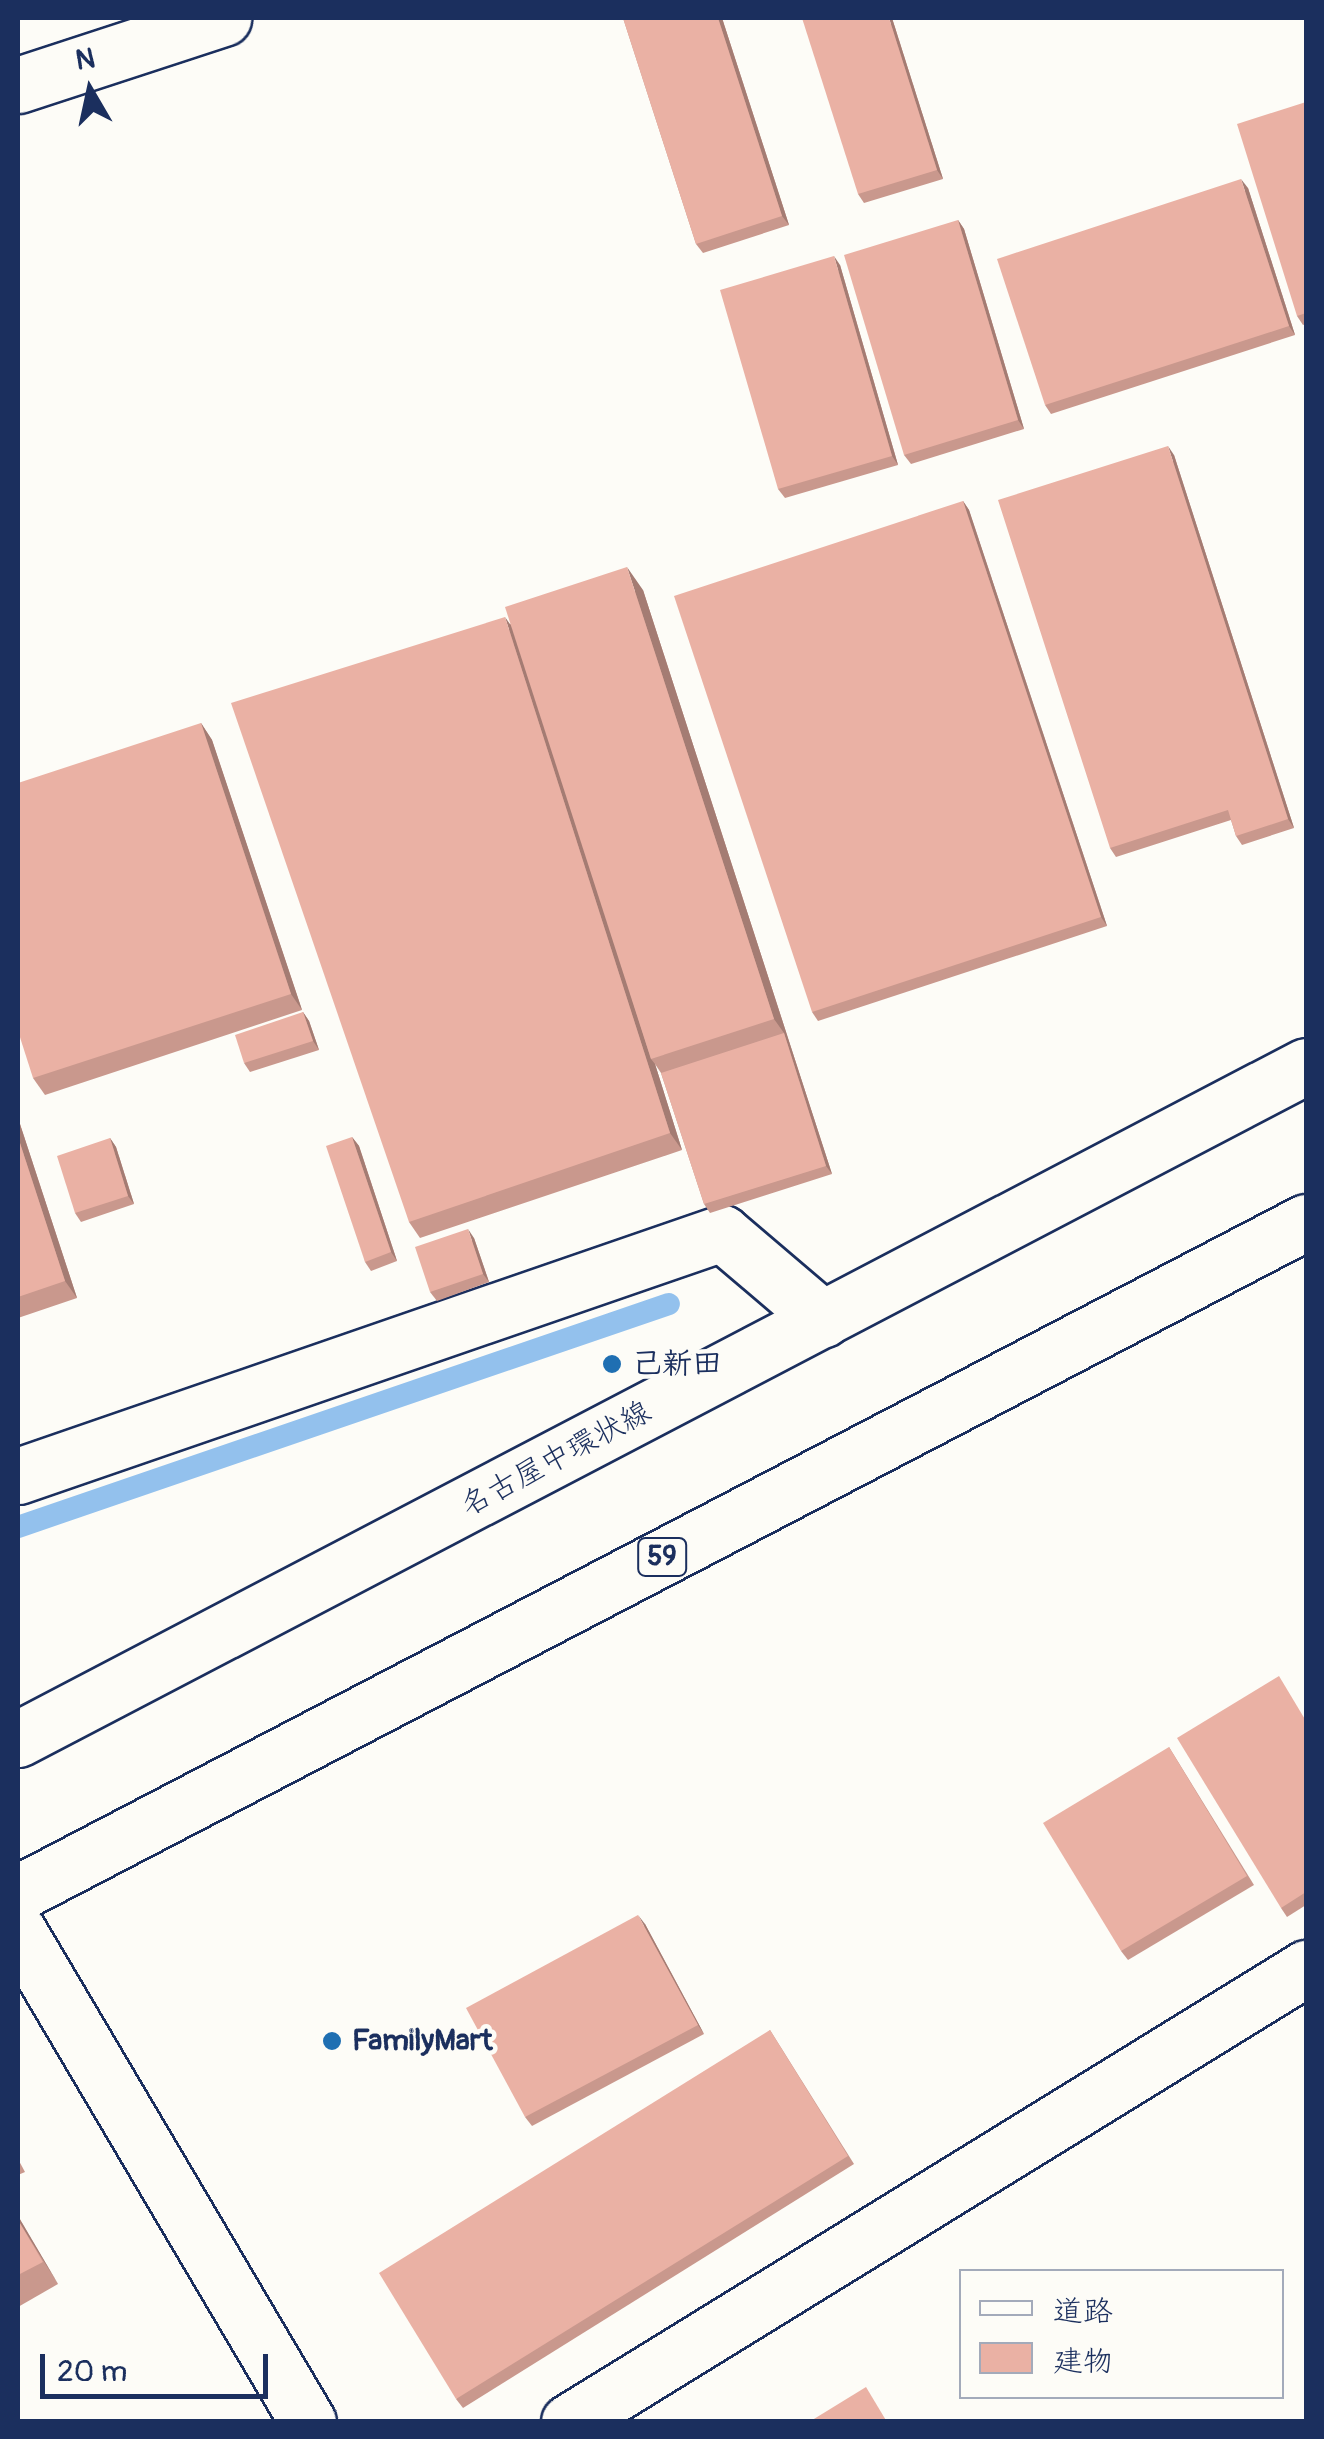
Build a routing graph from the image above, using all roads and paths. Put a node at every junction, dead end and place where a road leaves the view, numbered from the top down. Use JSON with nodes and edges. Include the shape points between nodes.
{"nodes":[{"id":1,"x":222,"y":18,"type":"edge"},
{"id":2,"x":18,"y":85,"type":"edge"},
{"id":3,"x":1306,"y":1066,"type":"edge"},
{"id":4,"x":1306,"y":1222,"type":"edge"},
{"id":5,"x":823,"y":1319,"type":"junction"},
{"id":6,"x":18,"y":1476,"type":"edge"},
{"id":7,"x":18,"y":1740,"type":"edge"},
{"id":8,"x":18,"y":1893,"type":"edge"},
{"id":9,"x":18,"y":1932,"type":"edge"},
{"id":10,"x":1306,"y":1968,"type":"edge"},
{"id":11,"x":308,"y":2422,"type":"edge"},
{"id":12,"x":569,"y":2422,"type":"edge"}],
"edges":[{"from":1,"to":2,"type":"main road"},
{"from":3,"to":5,"type":"main road","name":"名古屋中環状線"},
{"from":4,"to":8,"type":"main road","number":"59"},
{"from":5,"to":6,"type":"main road","via":[[722,1233]]},
{"from":5,"to":7,"type":"main road","name":"名古屋中環状線"},
{"from":9,"to":11,"type":"main road"},
{"from":10,"to":12,"type":"main road"}]}
